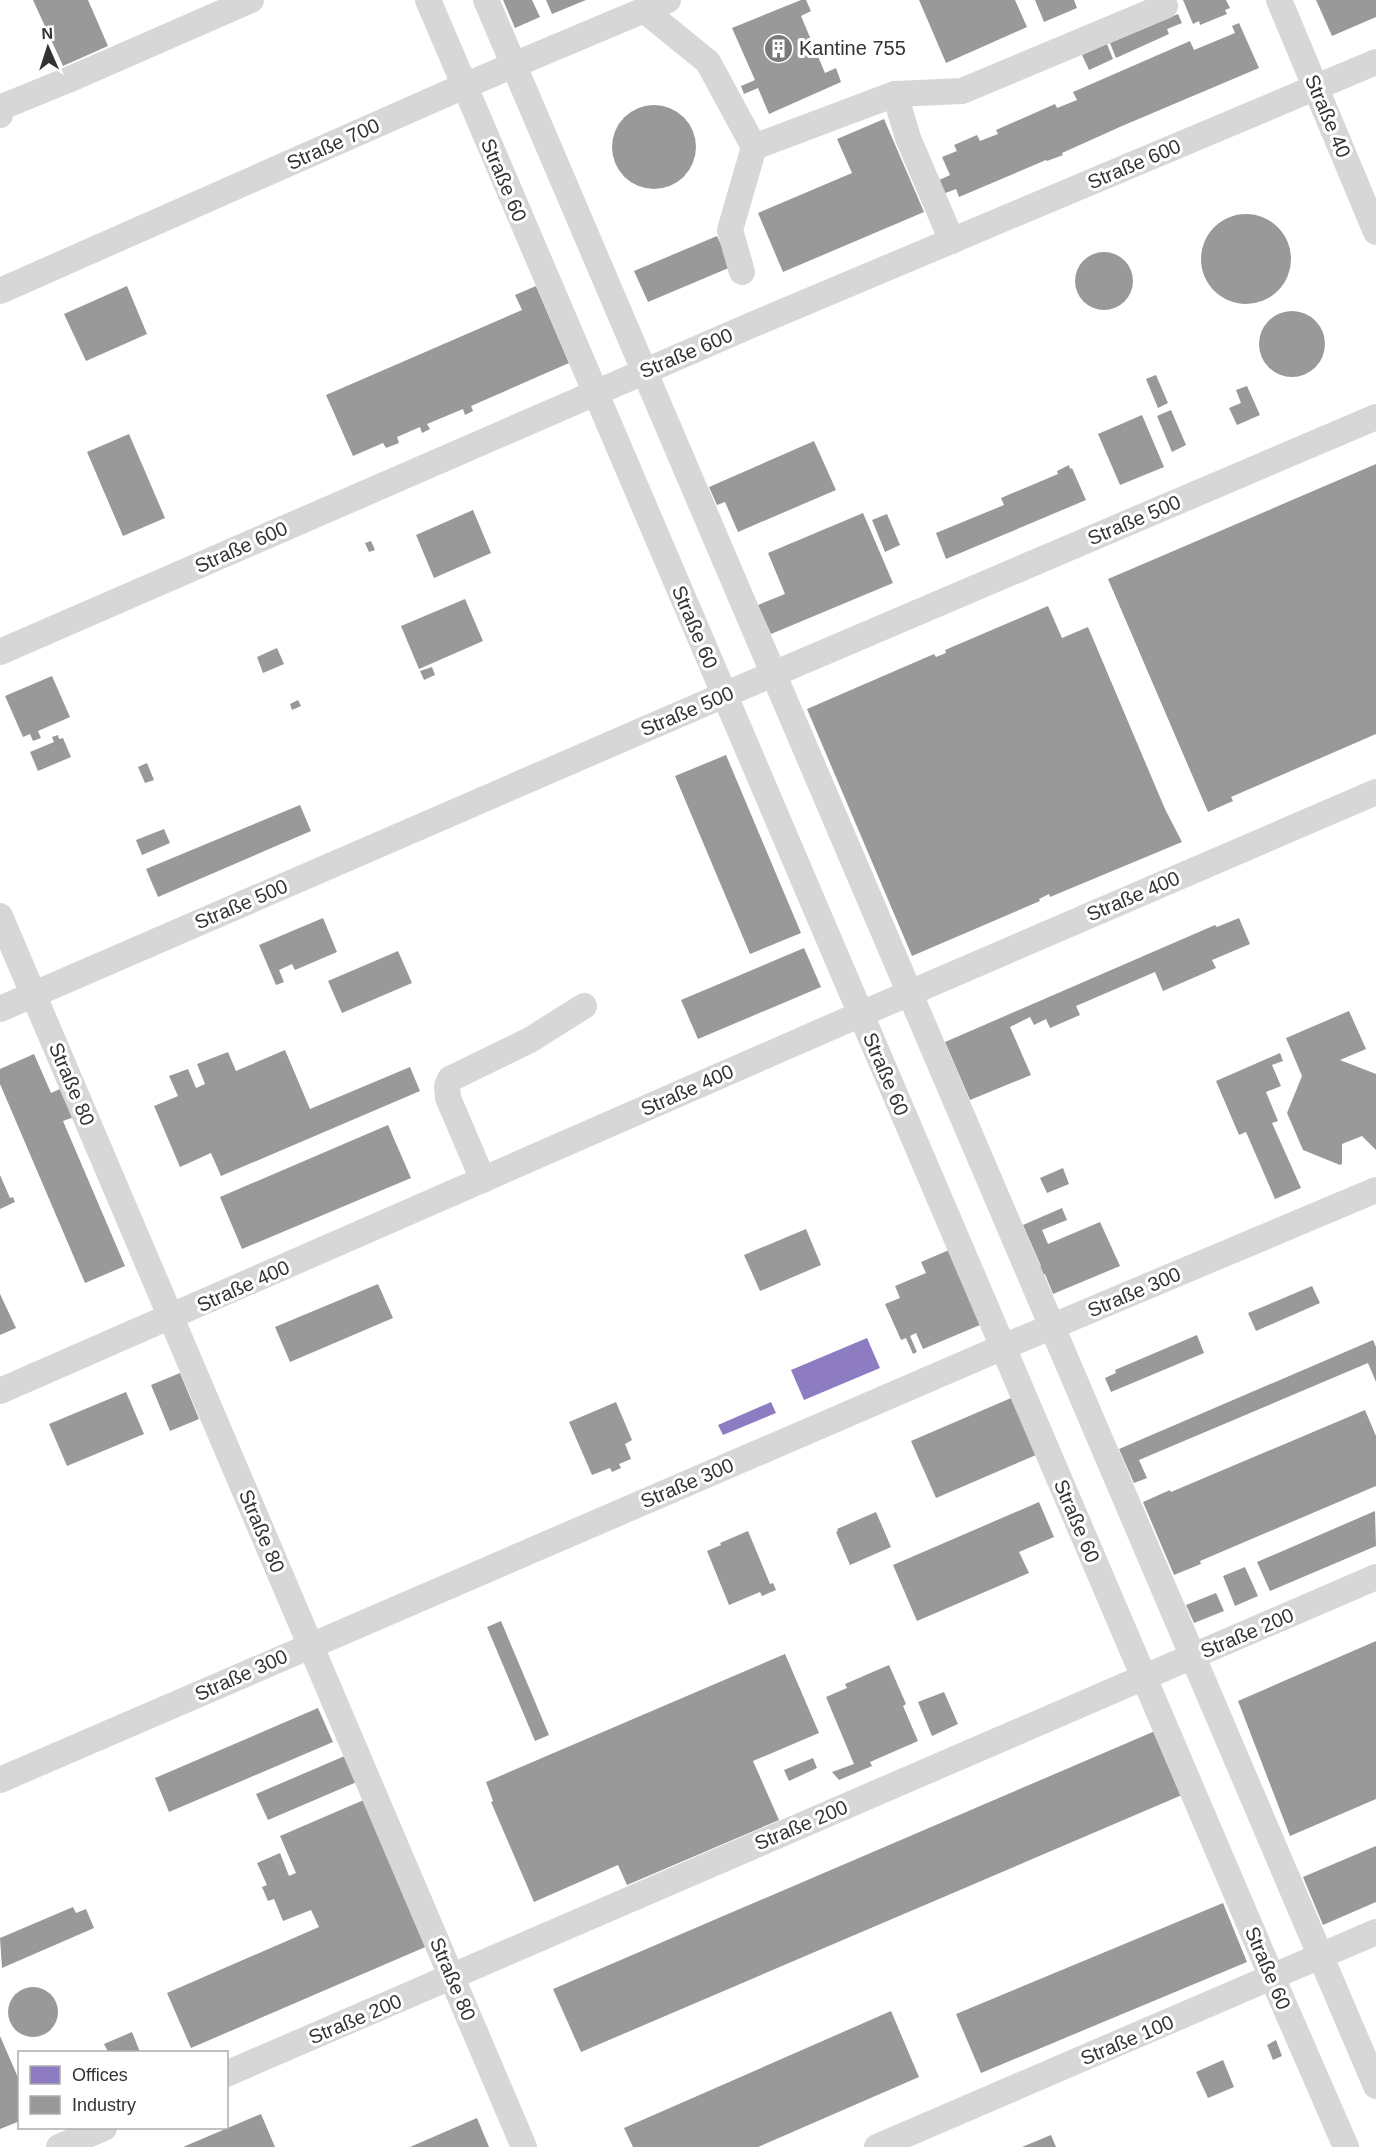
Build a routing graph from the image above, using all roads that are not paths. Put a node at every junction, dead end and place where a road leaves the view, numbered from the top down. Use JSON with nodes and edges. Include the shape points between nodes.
{"nodes":[{"id":1,"x":251,"y":0,"type":"edge"},
{"id":2,"x":428,"y":0,"type":"edge"},
{"id":3,"x":486,"y":0,"type":"edge"},
{"id":4,"x":668,"y":0,"type":"edge"},
{"id":5,"x":1279,"y":0,"type":"edge"},
{"id":6,"x":1165,"y":6,"type":"dead end"},
{"id":7,"x":644,"y":10,"type":"junction"},
{"id":8,"x":1376,"y":62,"type":"edge"},
{"id":9,"x":514,"y":65,"type":"junction"},
{"id":10,"x":464,"y":86,"type":"junction"},
{"id":11,"x":1316,"y":88,"type":"junction"},
{"id":12,"x":895,"y":94,"type":"junction"},
{"id":13,"x":1,"y":108,"type":"edge"},
{"id":14,"x":754,"y":147,"type":"junction"},
{"id":15,"x":1376,"y":232,"type":"edge"},
{"id":16,"x":952,"y":241,"type":"junction"},
{"id":17,"x":742,"y":272,"type":"dead end"},
{"id":18,"x":0,"y":291,"type":"edge"},
{"id":19,"x":645,"y":371,"type":"junction"},
{"id":20,"x":596,"y":392,"type":"junction"},
{"id":21,"x":1376,"y":417,"type":"edge"},
{"id":22,"x":0,"y":652,"type":"edge"},
{"id":23,"x":773,"y":674,"type":"junction"},
{"id":24,"x":724,"y":695,"type":"junction"},
{"id":25,"x":1376,"y":792,"type":"edge"},
{"id":26,"x":0,"y":916,"type":"edge"},
{"id":27,"x":909,"y":993,"type":"junction"},
{"id":28,"x":33,"y":994,"type":"junction"},
{"id":29,"x":584,"y":1006,"type":"dead end"},
{"id":30,"x":0,"y":1009,"type":"edge"},
{"id":31,"x":861,"y":1014,"type":"junction"},
{"id":32,"x":483,"y":1180,"type":"junction"},
{"id":33,"x":1376,"y":1190,"type":"edge"},
{"id":34,"x":171,"y":1317,"type":"junction"},
{"id":35,"x":1052,"y":1326,"type":"junction"},
{"id":36,"x":1003,"y":1347,"type":"junction"},
{"id":37,"x":0,"y":1391,"type":"edge"},
{"id":38,"x":1376,"y":1577,"type":"edge"},
{"id":39,"x":310,"y":1645,"type":"junction"},
{"id":40,"x":1193,"y":1656,"type":"junction"},
{"id":41,"x":1143,"y":1677,"type":"junction"},
{"id":42,"x":0,"y":1780,"type":"edge"},
{"id":43,"x":1376,"y":1932,"type":"edge"},
{"id":44,"x":1321,"y":1956,"type":"junction"},
{"id":45,"x":452,"y":1977,"type":"junction"},
{"id":46,"x":1272,"y":1977,"type":"junction"},
{"id":47,"x":228,"y":2073,"type":"edge"},
{"id":48,"x":1376,"y":2086,"type":"edge"},
{"id":49,"x":100,"y":2129,"type":"edge"},
{"id":50,"x":59,"y":2147,"type":"edge"},
{"id":51,"x":524,"y":2147,"type":"edge"},
{"id":52,"x":877,"y":2147,"type":"edge"},
{"id":53,"x":1346,"y":2147,"type":"edge"}],
"edges":[{"from":1,"to":13,"type":"street"},
{"from":2,"to":10,"type":"street","name":"Straße 60"},
{"from":3,"to":9,"type":"street"},
{"from":4,"to":7,"type":"street","name":"Straße 700"},
{"from":5,"to":11,"type":"street","name":"Straße 40"},
{"from":6,"to":12,"type":"street","via":[[962,91]]},
{"from":7,"to":9,"type":"street","name":"Straße 700"},
{"from":7,"to":14,"type":"street","via":[[708,62]]},
{"from":8,"to":11,"type":"street","name":"Straße 600"},
{"from":9,"to":10,"type":"street","name":"Straße 700"},
{"from":9,"to":19,"type":"street"},
{"from":10,"to":18,"type":"street","name":"Straße 700"},
{"from":10,"to":20,"type":"street","name":"Straße 60"},
{"from":11,"to":15,"type":"street","name":"Straße 40"},
{"from":11,"to":16,"type":"street","name":"Straße 600"},
{"from":12,"to":14,"type":"street"},
{"from":12,"to":16,"type":"street","via":[[908,138]]},
{"from":14,"to":17,"type":"street","via":[[730,230]]},
{"from":16,"to":19,"type":"street","name":"Straße 600"},
{"from":19,"to":20,"type":"street","name":"Straße 600"},
{"from":19,"to":23,"type":"street"},
{"from":20,"to":22,"type":"street","name":"Straße 600"},
{"from":20,"to":24,"type":"street","name":"Straße 60"},
{"from":21,"to":23,"type":"street","name":"Straße 500"},
{"from":23,"to":24,"type":"street","name":"Straße 500"},
{"from":23,"to":27,"type":"street"},
{"from":24,"to":28,"type":"street","name":"Straße 500"},
{"from":24,"to":31,"type":"street","name":"Straße 60"},
{"from":25,"to":27,"type":"street","name":"Straße 400"},
{"from":26,"to":28,"type":"street","name":"Straße 80"},
{"from":27,"to":31,"type":"street","name":"Straße 400"},
{"from":27,"to":35,"type":"street"},
{"from":28,"to":30,"type":"street","name":"Straße 500"},
{"from":28,"to":34,"type":"street","name":"Straße 80"},
{"from":29,"to":32,"type":"street","via":[[530,1040],[450,1079],[448,1098]]},
{"from":31,"to":32,"type":"street","name":"Straße 400"},
{"from":31,"to":36,"type":"street","name":"Straße 60"},
{"from":32,"to":34,"type":"street","name":"Straße 400"},
{"from":33,"to":35,"type":"street","name":"Straße 300"},
{"from":34,"to":37,"type":"street","name":"Straße 400"},
{"from":34,"to":39,"type":"street","name":"Straße 80"},
{"from":35,"to":36,"type":"street","name":"Straße 300"},
{"from":35,"to":40,"type":"street"},
{"from":36,"to":39,"type":"street","name":"Straße 300"},
{"from":36,"to":41,"type":"street","name":"Straße 60"},
{"from":38,"to":40,"type":"street","name":"Straße 200"},
{"from":39,"to":42,"type":"street","name":"Straße 300"},
{"from":39,"to":45,"type":"street","name":"Straße 80"},
{"from":40,"to":41,"type":"street","name":"Straße 200"},
{"from":40,"to":44,"type":"street"},
{"from":41,"to":45,"type":"street","name":"Straße 200"},
{"from":41,"to":46,"type":"street","name":"Straße 60"},
{"from":43,"to":44,"type":"street","name":"Straße 100"},
{"from":44,"to":46,"type":"street","name":"Straße 100"},
{"from":44,"to":48,"type":"street"},
{"from":45,"to":47,"type":"street","name":"Straße 200"},
{"from":45,"to":51,"type":"street","name":"Straße 80"},
{"from":46,"to":52,"type":"street","name":"Straße 100"},
{"from":46,"to":53,"type":"street","name":"Straße 60"},
{"from":49,"to":50,"type":"street"}]}
